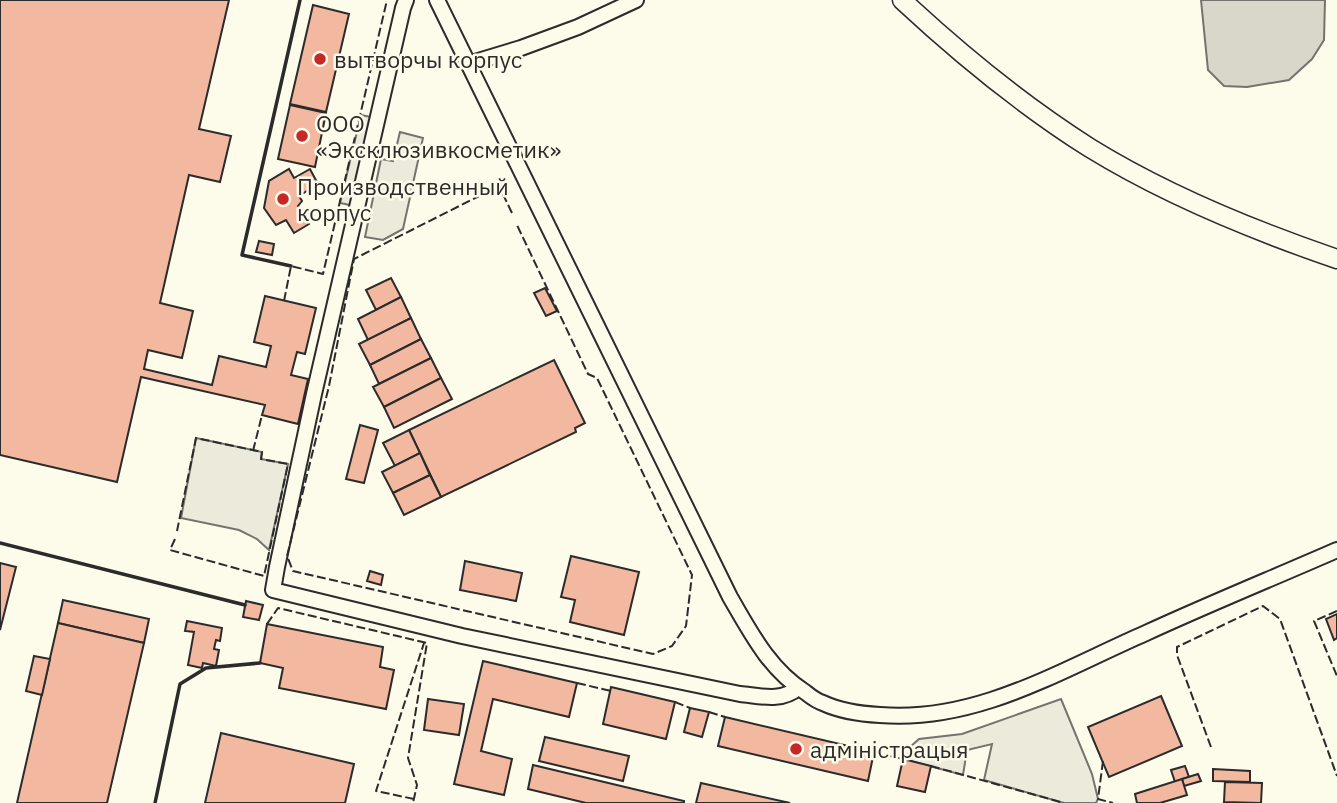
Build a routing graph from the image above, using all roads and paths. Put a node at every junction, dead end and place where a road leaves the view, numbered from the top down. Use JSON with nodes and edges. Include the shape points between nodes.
{"nodes":[{"id":1,"x":406,"y":0,"type":"edge"},
{"id":2,"x":437,"y":0,"type":"edge"},
{"id":3,"x":636,"y":0,"type":"edge"},
{"id":4,"x":902,"y":0,"type":"edge"},
{"id":5,"x":468,"y":64,"type":"junction"},
{"id":6,"x":1337,"y":259,"type":"edge"},
{"id":7,"x":1337,"y":550,"type":"edge"},
{"id":8,"x":798,"y":688,"type":"junction"}],
"edges":[{"from":1,"to":8,"type":"street","via":[[273,590],[462,636],[740,694],[778,698]]},
{"from":2,"to":5,"type":"street"},
{"from":3,"to":5,"type":"street","via":[[578,27]]},
{"from":4,"to":6,"type":"main road","via":[[996,81],[1091,148],[1207,207]]},
{"from":5,"to":8,"type":"street","via":[[730,597],[766,657]]},
{"from":7,"to":8,"type":"street","via":[[973,706],[901,717],[860,714],[822,703]]}]}
